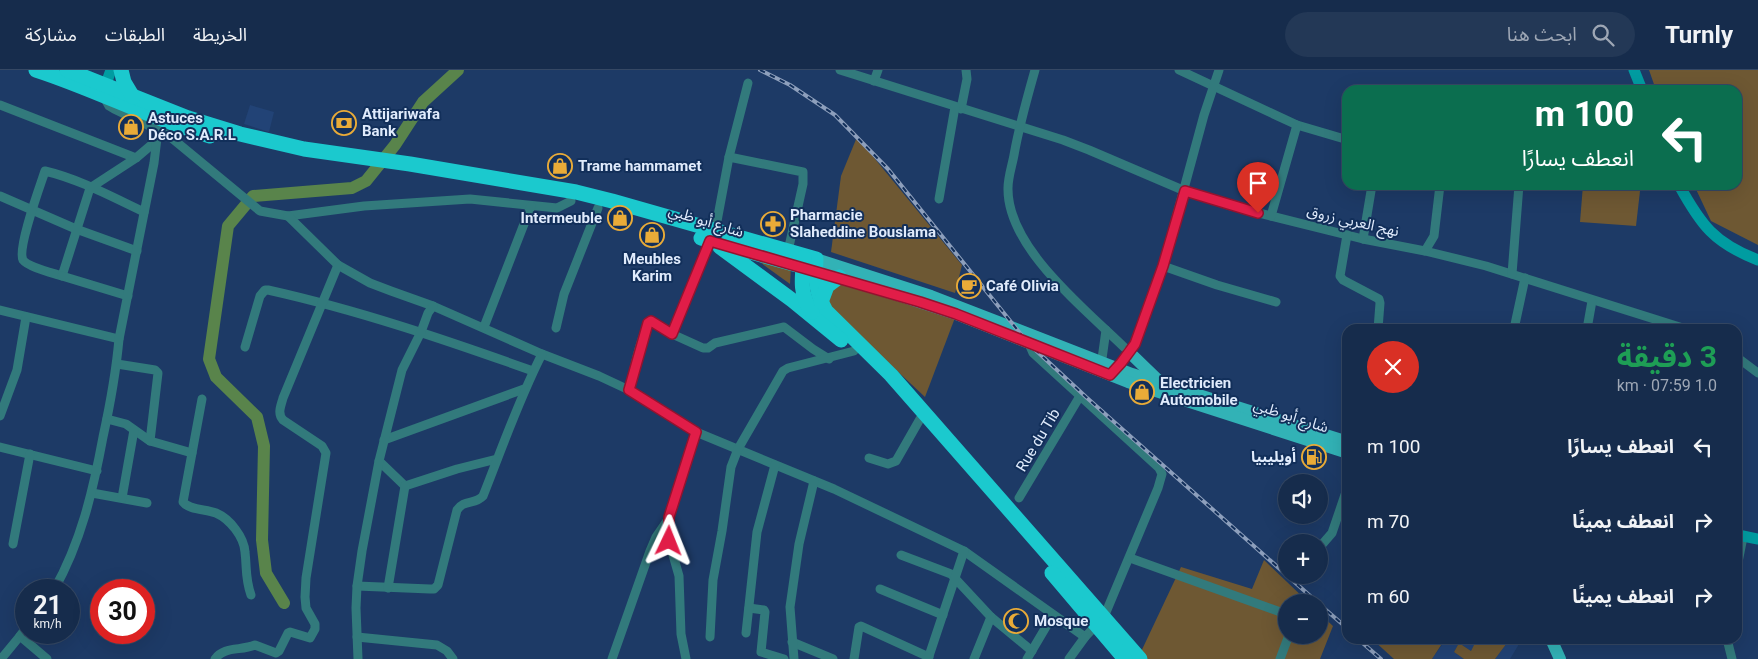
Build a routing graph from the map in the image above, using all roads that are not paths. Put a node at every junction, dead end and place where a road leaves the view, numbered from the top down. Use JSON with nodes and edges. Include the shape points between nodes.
{"nodes":[{"id":1,"x":36,"y":70,"type":"edge"},
{"id":2,"x":67,"y":70,"type":"edge"},
{"id":3,"x":102,"y":70,"type":"edge"},
{"id":4,"x":111,"y":70,"type":"edge"},
{"id":5,"x":121,"y":70,"type":"edge"},
{"id":6,"x":840,"y":70,"type":"edge"},
{"id":7,"x":878,"y":70,"type":"edge"},
{"id":8,"x":966,"y":70,"type":"edge"},
{"id":9,"x":1034,"y":70,"type":"edge"},
{"id":10,"x":1179,"y":70,"type":"edge"},
{"id":11,"x":1219,"y":70,"type":"edge"},
{"id":12,"x":1634,"y":70,"type":"edge"},
{"id":13,"x":85,"y":77,"type":"junction"},
{"id":14,"x":874,"y":81,"type":"junction"},
{"id":15,"x":748,"y":83,"type":"dead end"},
{"id":16,"x":1640,"y":85,"type":"edge"},
{"id":17,"x":1214,"y":86,"type":"junction"},
{"id":18,"x":109,"y":94,"type":"junction"},
{"id":19,"x":133,"y":97,"type":"junction"},
{"id":20,"x":0,"y":105,"type":"edge"},
{"id":21,"x":958,"y":108,"type":"junction"},
{"id":22,"x":1298,"y":126,"type":"junction"},
{"id":23,"x":1019,"y":128,"type":"junction"},
{"id":24,"x":158,"y":130,"type":"junction"},
{"id":25,"x":1342,"y":138,"type":"edge"},
{"id":26,"x":156,"y":141,"type":"junction"},
{"id":27,"x":729,"y":157,"type":"junction"},
{"id":28,"x":136,"y":158,"type":"junction"},
{"id":29,"x":374,"y":162,"type":"junction"},
{"id":30,"x":404,"y":167,"type":"junction"},
{"id":31,"x":90,"y":188,"type":"junction"},
{"id":32,"x":1371,"y":190,"type":"edge"},
{"id":33,"x":1439,"y":190,"type":"edge"},
{"id":34,"x":1519,"y":190,"type":"edge"},
{"id":35,"x":1682,"y":190,"type":"edge"},
{"id":36,"x":1185,"y":191,"type":"junction"},
{"id":37,"x":0,"y":196,"type":"edge"},
{"id":38,"x":938,"y":199,"type":"dead end"},
{"id":39,"x":570,"y":201,"type":"junction"},
{"id":40,"x":531,"y":206,"type":"junction"},
{"id":41,"x":598,"y":208,"type":"junction"},
{"id":42,"x":32,"y":211,"type":"junction"},
{"id":43,"x":144,"y":212,"type":"junction"},
{"id":44,"x":288,"y":216,"type":"junction"},
{"id":45,"x":1271,"y":216,"type":"junction"},
{"id":46,"x":76,"y":229,"type":"junction"},
{"id":47,"x":1347,"y":235,"type":"junction"},
{"id":48,"x":712,"y":238,"type":"junction"},
{"id":49,"x":1362,"y":239,"type":"junction"},
{"id":50,"x":137,"y":251,"type":"junction"},
{"id":51,"x":788,"y":251,"type":"junction"},
{"id":52,"x":1425,"y":251,"type":"junction"},
{"id":53,"x":1758,"y":260,"type":"edge"},
{"id":54,"x":810,"y":263,"type":"junction"},
{"id":55,"x":338,"y":265,"type":"junction"},
{"id":56,"x":1163,"y":266,"type":"junction"},
{"id":57,"x":1512,"y":274,"type":"junction"},
{"id":58,"x":62,"y":276,"type":"junction"},
{"id":59,"x":839,"y":277,"type":"junction"},
{"id":60,"x":1525,"y":278,"type":"junction"},
{"id":61,"x":128,"y":296,"type":"junction"},
{"id":62,"x":1592,"y":300,"type":"junction"},
{"id":63,"x":323,"y":302,"type":"junction"},
{"id":64,"x":821,"y":302,"type":"junction"},
{"id":65,"x":1276,"y":302,"type":"dead end"},
{"id":66,"x":433,"y":306,"type":"junction"},
{"id":67,"x":0,"y":310,"type":"edge"},
{"id":68,"x":26,"y":317,"type":"junction"},
{"id":69,"x":817,"y":319,"type":"junction"},
{"id":70,"x":1378,"y":324,"type":"edge"},
{"id":71,"x":1515,"y":324,"type":"edge"},
{"id":72,"x":1588,"y":324,"type":"edge"},
{"id":73,"x":1670,"y":324,"type":"edge"},
{"id":74,"x":484,"y":327,"type":"junction"},
{"id":75,"x":556,"y":328,"type":"dead end"},
{"id":76,"x":1106,"y":330,"type":"junction"},
{"id":77,"x":421,"y":332,"type":"junction"},
{"id":78,"x":672,"y":334,"type":"junction"},
{"id":79,"x":1027,"y":338,"type":"junction"},
{"id":80,"x":119,"y":339,"type":"junction"},
{"id":81,"x":244,"y":347,"type":"dead end"},
{"id":82,"x":854,"y":351,"type":"junction"},
{"id":83,"x":1129,"y":352,"type":"junction"},
{"id":84,"x":542,"y":354,"type":"junction"},
{"id":85,"x":829,"y":358,"type":"junction"},
{"id":86,"x":1742,"y":361,"type":"edge"},
{"id":87,"x":117,"y":364,"type":"junction"},
{"id":88,"x":1107,"y":369,"type":"junction"},
{"id":89,"x":533,"y":371,"type":"junction"},
{"id":90,"x":1758,"y":373,"type":"edge"},
{"id":91,"x":1161,"y":384,"type":"junction"},
{"id":92,"x":524,"y":389,"type":"junction"},
{"id":93,"x":629,"y":390,"type":"junction"},
{"id":94,"x":1080,"y":396,"type":"junction"},
{"id":95,"x":202,"y":399,"type":"dead end"},
{"id":96,"x":0,"y":416,"type":"edge"},
{"id":97,"x":107,"y":419,"type":"junction"},
{"id":98,"x":920,"y":419,"type":"junction"},
{"id":99,"x":134,"y":430,"type":"junction"},
{"id":100,"x":696,"y":432,"type":"junction"},
{"id":101,"x":1311,"y":436,"type":"junction"},
{"id":102,"x":384,"y":440,"type":"junction"},
{"id":103,"x":150,"y":441,"type":"junction"},
{"id":104,"x":1342,"y":442,"type":"edge"},
{"id":105,"x":0,"y":447,"type":"edge"},
{"id":106,"x":738,"y":450,"type":"junction"},
{"id":107,"x":192,"y":453,"type":"junction"},
{"id":108,"x":30,"y":454,"type":"junction"},
{"id":109,"x":869,"y":458,"type":"dead end"},
{"id":110,"x":497,"y":459,"type":"junction"},
{"id":111,"x":379,"y":460,"type":"junction"},
{"id":112,"x":775,"y":465,"type":"junction"},
{"id":113,"x":97,"y":471,"type":"junction"},
{"id":114,"x":814,"y":480,"type":"junction"},
{"id":115,"x":405,"y":486,"type":"junction"},
{"id":116,"x":92,"y":493,"type":"junction"},
{"id":117,"x":122,"y":498,"type":"junction"},
{"id":118,"x":1019,"y":498,"type":"dead end"},
{"id":119,"x":147,"y":503,"type":"dead end"},
{"id":120,"x":1342,"y":504,"type":"edge"},
{"id":121,"x":669,"y":517,"type":"junction"},
{"id":122,"x":1742,"y":536,"type":"edge"},
{"id":123,"x":1328,"y":538,"type":"edge"},
{"id":124,"x":1758,"y":539,"type":"edge"},
{"id":125,"x":13,"y":544,"type":"dead end"},
{"id":126,"x":964,"y":551,"type":"junction"},
{"id":127,"x":901,"y":555,"type":"dead end"},
{"id":128,"x":1130,"y":558,"type":"junction"},
{"id":129,"x":955,"y":578,"type":"junction"},
{"id":130,"x":60,"y":579,"type":"edge"},
{"id":131,"x":358,"y":586,"type":"junction"},
{"id":132,"x":388,"y":588,"type":"junction"},
{"id":133,"x":880,"y":589,"type":"dead end"},
{"id":134,"x":251,"y":595,"type":"dead end"},
{"id":135,"x":749,"y":608,"type":"junction"},
{"id":136,"x":1278,"y":611,"type":"edge"},
{"id":137,"x":943,"y":615,"type":"junction"},
{"id":138,"x":1052,"y":615,"type":"junction"},
{"id":139,"x":991,"y":618,"type":"junction"},
{"id":140,"x":1100,"y":621,"type":"junction"},
{"id":141,"x":746,"y":633,"type":"dead end"},
{"id":142,"x":357,"y":637,"type":"junction"},
{"id":143,"x":710,"y":637,"type":"dead end"},
{"id":144,"x":1085,"y":637,"type":"junction"},
{"id":145,"x":15,"y":642,"type":"edge"},
{"id":146,"x":792,"y":642,"type":"junction"},
{"id":147,"x":29,"y":644,"type":"edge"},
{"id":148,"x":1286,"y":644,"type":"edge"},
{"id":149,"x":1553,"y":644,"type":"edge"},
{"id":150,"x":1728,"y":644,"type":"edge"},
{"id":151,"x":1029,"y":655,"type":"edge"},
{"id":152,"x":1120,"y":657,"type":"edge"},
{"id":153,"x":928,"y":658,"type":"edge"},
{"id":154,"x":2,"y":659,"type":"edge"},
{"id":155,"x":47,"y":659,"type":"edge"},
{"id":156,"x":216,"y":659,"type":"edge"},
{"id":157,"x":358,"y":659,"type":"edge"},
{"id":158,"x":453,"y":659,"type":"edge"},
{"id":159,"x":612,"y":659,"type":"edge"},
{"id":160,"x":686,"y":659,"type":"edge"},
{"id":161,"x":784,"y":659,"type":"edge"},
{"id":162,"x":794,"y":659,"type":"edge"},
{"id":163,"x":833,"y":659,"type":"edge"},
{"id":164,"x":854,"y":659,"type":"edge"},
{"id":165,"x":974,"y":659,"type":"edge"},
{"id":166,"x":1069,"y":659,"type":"edge"},
{"id":167,"x":1140,"y":659,"type":"edge"},
{"id":168,"x":1280,"y":659,"type":"edge"},
{"id":169,"x":1560,"y":659,"type":"edge"},
{"id":170,"x":1732,"y":659,"type":"edge"}],
"edges":[{"from":1,"to":18,"type":"highway"},
{"from":2,"to":13,"type":"highway"},
{"from":3,"to":13,"type":"highway"},
{"from":4,"to":18,"type":"street"},
{"from":5,"to":18,"type":"street"},
{"from":5,"to":19,"type":"highway"},
{"from":6,"to":14,"type":"street","name":"نهج العربي زروق"},
{"from":7,"to":14,"type":"street"},
{"from":8,"to":21,"type":"street","via":[[967,78]]},
{"from":9,"to":23,"type":"street"},
{"from":10,"to":17,"type":"street"},
{"from":11,"to":17,"type":"street"},
{"from":12,"to":16,"type":"street"},
{"from":13,"to":18,"type":"highway"},
{"from":14,"to":21,"type":"street","name":"نهج العربي زروق"},
{"from":15,"to":27,"type":"street"},
{"from":17,"to":22,"type":"street"},
{"from":17,"to":36,"type":"street"},
{"from":18,"to":19,"type":"highway"},
{"from":18,"to":24,"type":"street","via":[[114,109]]},
{"from":18,"to":29,"type":"highway","via":[[177,126],[236,144],[303,157]]},
{"from":19,"to":29,"type":"highway","via":[[240,134]]},
{"from":20,"to":28,"type":"street"},
{"from":21,"to":23,"type":"street","name":"نهج العربي زروق"},
{"from":21,"to":38,"type":"street"},
{"from":22,"to":25,"type":"street"},
{"from":22,"to":45,"type":"street"},
{"from":23,"to":36,"type":"street","name":"نهج العربي زروق","via":[[1089,150]]},
{"from":23,"to":76,"type":"street","via":[[1008,187],[1012,217],[1032,253]]},
{"from":24,"to":26,"type":"street"},
{"from":24,"to":44,"type":"street","via":[[260,211]]},
{"from":26,"to":28,"type":"street"},
{"from":26,"to":43,"type":"street"},
{"from":27,"to":48,"type":"street"},
{"from":27,"to":51,"type":"street","via":[[803,172]]},
{"from":28,"to":31,"type":"street"},
{"from":29,"to":30,"type":"highway"},
{"from":30,"to":39,"type":"highway","name":"شارع أبو ظبي"},
{"from":30,"to":48,"type":"highway","name":"شارع أبو ظبي","via":[[612,200]]},
{"from":31,"to":42,"type":"street","via":[[45,171]]},
{"from":31,"to":43,"type":"street"},
{"from":31,"to":46,"type":"street"},
{"from":32,"to":49,"type":"street"},
{"from":33,"to":52,"type":"street","via":[[1434,236]]},
{"from":34,"to":57,"type":"street"},
{"from":35,"to":53,"type":"street","via":[[1709,231],[1735,251]]},
{"from":36,"to":45,"type":"street","name":"نهج العربي زروق"},
{"from":36,"to":56,"type":"street"},
{"from":37,"to":42,"type":"street"},
{"from":39,"to":40,"type":"street","via":[[557,208]]},
{"from":39,"to":41,"type":"highway","name":"شارع أبو ظبي"},
{"from":40,"to":44,"type":"street","via":[[459,199]]},
{"from":40,"to":74,"type":"street"},
{"from":41,"to":48,"type":"highway","name":"شارع أبو ظبي"},
{"from":41,"to":75,"type":"street","via":[[564,294]]},
{"from":42,"to":46,"type":"street"},
{"from":42,"to":58,"type":"street","via":[[21,250],[24,262]]},
{"from":43,"to":50,"type":"street"},
{"from":44,"to":55,"type":"street"},
{"from":45,"to":47,"type":"street","name":"نهج العربي زروق"},
{"from":46,"to":50,"type":"street"},
{"from":46,"to":58,"type":"street"},
{"from":47,"to":49,"type":"street","name":"نهج العربي زروق"},
{"from":47,"to":70,"type":"street","via":[[1340,278],[1379,299]]},
{"from":48,"to":51,"type":"highway","name":"شارع أبو ظبي"},
{"from":48,"to":54,"type":"highway","name":"شارع أبو ظبي"},
{"from":48,"to":69,"type":"highway"},
{"from":48,"to":78,"type":"street"},
{"from":49,"to":52,"type":"street","name":"نهج العربي زروق"},
{"from":50,"to":61,"type":"street"},
{"from":51,"to":54,"type":"highway","name":"شارع أبو ظبي"},
{"from":52,"to":57,"type":"street","name":"نهج العربي زروق"},
{"from":54,"to":59,"type":"main road","name":"شارع أبو ظبي"},
{"from":54,"to":64,"type":"highway"},
{"from":54,"to":69,"type":"highway","via":[[802,292]]},
{"from":54,"to":79,"type":"main road","name":"شارع أبو ظبي","via":[[931,296]]},
{"from":55,"to":63,"type":"street"},
{"from":55,"to":66,"type":"street","via":[[390,292]]},
{"from":56,"to":65,"type":"street"},
{"from":56,"to":83,"type":"street","via":[[1135,344]]},
{"from":57,"to":60,"type":"street","name":"نهج العربي زروق"},
{"from":58,"to":61,"type":"street"},
{"from":59,"to":64,"type":"highway","via":[[827,286]]},
{"from":59,"to":79,"type":"main road","name":"شارع أبو ظبي"},
{"from":60,"to":62,"type":"street","name":"نهج العربي زروق"},
{"from":60,"to":71,"type":"street"},
{"from":61,"to":80,"type":"street"},
{"from":62,"to":72,"type":"street"},
{"from":62,"to":73,"type":"street","name":"نهج العربي زروق"},
{"from":63,"to":77,"type":"street"},
{"from":63,"to":81,"type":"street","via":[[264,290]]},
{"from":63,"to":156,"type":"street","via":[[279,412],[283,420],[322,446],[326,453],[305,587],[306,608],[315,629],[310,638],[288,633],[276,653],[255,644],[245,649],[224,651]]},
{"from":64,"to":140,"type":"highway","via":[[833,319],[891,374]]},
{"from":66,"to":74,"type":"street"},
{"from":66,"to":77,"type":"street"},
{"from":67,"to":68,"type":"street"},
{"from":68,"to":80,"type":"street"},
{"from":68,"to":96,"type":"street","via":[[17,370]]},
{"from":69,"to":82,"type":"highway"},
{"from":74,"to":84,"type":"street"},
{"from":76,"to":83,"type":"street"},
{"from":76,"to":88,"type":"street"},
{"from":77,"to":89,"type":"street"},
{"from":77,"to":102,"type":"street","via":[[402,370]]},
{"from":78,"to":85,"type":"street","via":[[708,348],[715,343],[784,327]]},
{"from":78,"to":93,"type":"street","via":[[651,321],[648,323]]},
{"from":79,"to":88,"type":"main road","name":"شارع أبو ظبي"},
{"from":79,"to":94,"type":"street","via":[[1033,353]]},
{"from":80,"to":87,"type":"street"},
{"from":82,"to":85,"type":"street"},
{"from":82,"to":98,"type":"highway"},
{"from":83,"to":88,"type":"street"},
{"from":83,"to":91,"type":"main road"},
{"from":84,"to":89,"type":"street"},
{"from":84,"to":93,"type":"street"},
{"from":85,"to":106,"type":"street","via":[[783,371]]},
{"from":86,"to":90,"type":"street"},
{"from":87,"to":97,"type":"street"},
{"from":87,"to":103,"type":"street","via":[[158,373]]},
{"from":88,"to":91,"type":"main road","name":"شارع أبو ظبي"},
{"from":88,"to":101,"type":"main road","name":"شارع أبو ظبي","via":[[1164,394]]},
{"from":89,"to":92,"type":"street"},
{"from":91,"to":101,"type":"main road","name":"شارع أبو ظبي"},
{"from":92,"to":102,"type":"street"},
{"from":92,"to":110,"type":"street"},
{"from":93,"to":100,"type":"street"},
{"from":94,"to":118,"type":"street","name":"Rue du Tib"},
{"from":94,"to":128,"type":"street","via":[[1161,471],[1158,488]]},
{"from":95,"to":107,"type":"street"},
{"from":97,"to":99,"type":"street","via":[[126,424]]},
{"from":97,"to":113,"type":"street"},
{"from":98,"to":109,"type":"street","via":[[896,461],[888,464]]},
{"from":98,"to":140,"type":"highway"},
{"from":99,"to":103,"type":"street"},
{"from":99,"to":117,"type":"street"},
{"from":100,"to":106,"type":"street"},
{"from":100,"to":121,"type":"street"},
{"from":101,"to":104,"type":"main road","name":"شارع أبو ظبي"},
{"from":102,"to":111,"type":"street"},
{"from":103,"to":107,"type":"street"},
{"from":105,"to":108,"type":"street"},
{"from":106,"to":112,"type":"street"},
{"from":106,"to":143,"type":"street","via":[[731,467],[716,559]]},
{"from":107,"to":134,"type":"street","via":[[183,502],[226,518],[231,524],[244,545]]},
{"from":108,"to":113,"type":"street"},
{"from":108,"to":125,"type":"street"},
{"from":110,"to":115,"type":"street"},
{"from":110,"to":132,"type":"street","via":[[483,496],[464,502],[457,510],[436,587]]},
{"from":111,"to":115,"type":"street"},
{"from":111,"to":131,"type":"street"},
{"from":112,"to":114,"type":"street"},
{"from":112,"to":135,"type":"street","via":[[757,532]]},
{"from":113,"to":116,"type":"street"},
{"from":114,"to":126,"type":"street"},
{"from":114,"to":146,"type":"street","via":[[799,544],[790,606]]},
{"from":115,"to":132,"type":"street"},
{"from":116,"to":117,"type":"street"},
{"from":116,"to":130,"type":"street","via":[[81,532]]},
{"from":117,"to":119,"type":"street"},
{"from":120,"to":123,"type":"street"},
{"from":121,"to":159,"type":"street","via":[[653,544]]},
{"from":121,"to":160,"type":"street","via":[[669,541],[680,582],[681,634]]},
{"from":122,"to":124,"type":"street"},
{"from":126,"to":129,"type":"street"},
{"from":126,"to":138,"type":"street"},
{"from":127,"to":129,"type":"street"},
{"from":128,"to":136,"type":"street"},
{"from":128,"to":140,"type":"street"},
{"from":129,"to":137,"type":"street"},
{"from":129,"to":139,"type":"street"},
{"from":131,"to":132,"type":"street"},
{"from":131,"to":142,"type":"street"},
{"from":133,"to":137,"type":"street"},
{"from":135,"to":141,"type":"street"},
{"from":135,"to":161,"type":"street","via":[[765,612],[761,652]]},
{"from":137,"to":153,"type":"street"},
{"from":138,"to":144,"type":"street"},
{"from":138,"to":151,"type":"street"},
{"from":139,"to":151,"type":"street"},
{"from":139,"to":165,"type":"street"},
{"from":140,"to":144,"type":"street"},
{"from":140,"to":152,"type":"highway"},
{"from":140,"to":167,"type":"highway"},
{"from":142,"to":157,"type":"street"},
{"from":142,"to":158,"type":"street","via":[[437,645],[448,651]]},
{"from":144,"to":166,"type":"street"},
{"from":145,"to":154,"type":"street"},
{"from":146,"to":162,"type":"street"},
{"from":146,"to":163,"type":"street"},
{"from":147,"to":155,"type":"street"},
{"from":148,"to":168,"type":"street"},
{"from":149,"to":169,"type":"main road"},
{"from":150,"to":170,"type":"street"},
{"from":153,"to":164,"type":"street","via":[[861,626]]}]}
